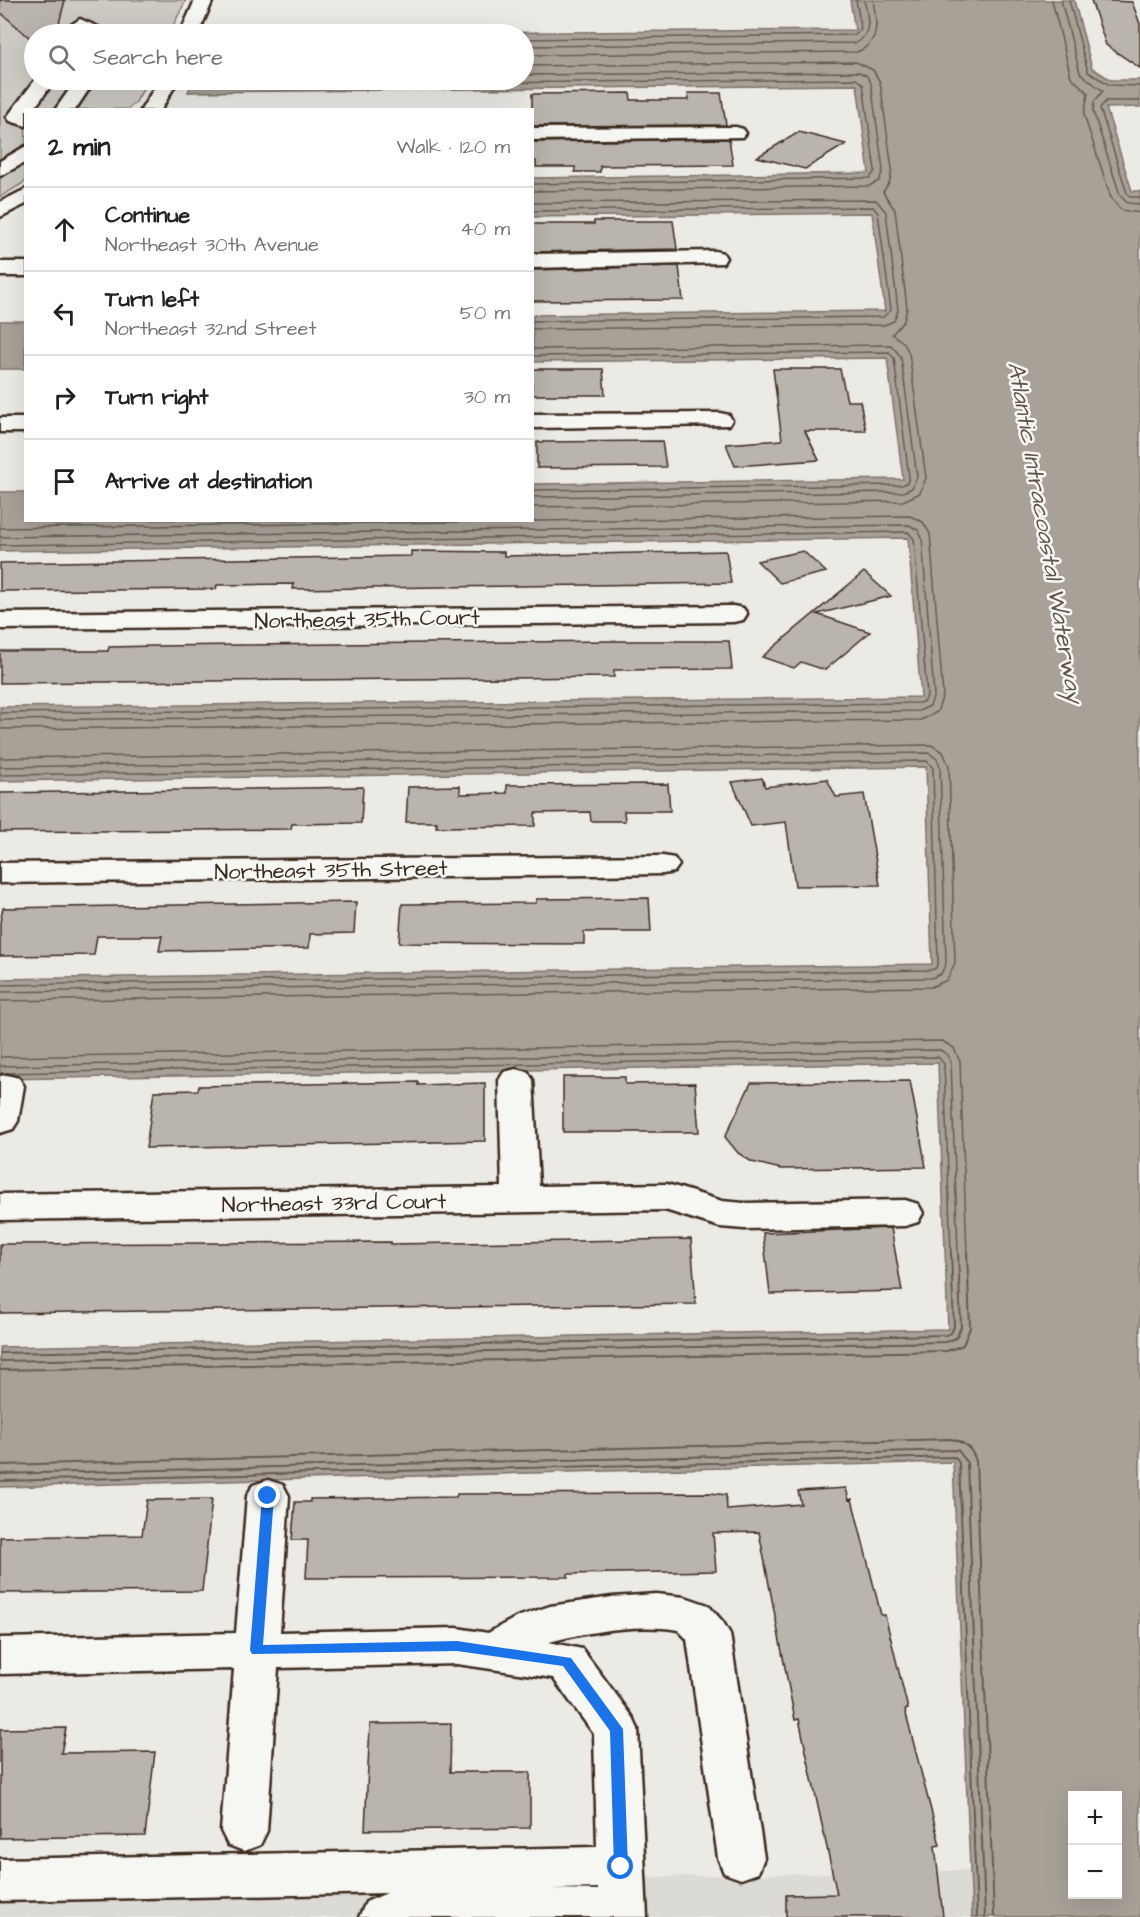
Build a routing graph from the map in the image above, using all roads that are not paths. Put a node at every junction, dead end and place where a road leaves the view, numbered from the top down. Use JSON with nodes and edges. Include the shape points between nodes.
{"nodes":[{"id":1,"x":204,"y":0,"type":"edge"},
{"id":2,"x":193,"y":24,"type":"edge"},
{"id":3,"x":37,"y":90,"type":"edge"},
{"id":4,"x":78,"y":90,"type":"edge"},
{"id":5,"x":163,"y":90,"type":"edge"},
{"id":6,"x":66,"y":108,"type":"edge"},
{"id":7,"x":153,"y":108,"type":"edge"},
{"id":8,"x":24,"y":119,"type":"edge"},
{"id":9,"x":736,"y":133,"type":"dead end"},
{"id":10,"x":534,"y":134,"type":"edge"},
{"id":11,"x":24,"y":153,"type":"edge"},
{"id":12,"x":0,"y":170,"type":"edge"},
{"id":13,"x":24,"y":196,"type":"edge"},
{"id":14,"x":0,"y":211,"type":"edge"},
{"id":15,"x":715,"y":258,"type":"dead end"},
{"id":16,"x":534,"y":261,"type":"edge"},
{"id":17,"x":0,"y":269,"type":"edge"},
{"id":18,"x":24,"y":269,"type":"edge"},
{"id":19,"x":720,"y":420,"type":"dead end"},
{"id":20,"x":534,"y":421,"type":"edge"},
{"id":21,"x":0,"y":425,"type":"edge"},
{"id":22,"x":24,"y":425,"type":"edge"},
{"id":23,"x":733,"y":614,"type":"dead end"},
{"id":24,"x":0,"y":621,"type":"edge"},
{"id":25,"x":663,"y":865,"type":"dead end"},
{"id":26,"x":0,"y":873,"type":"edge"},
{"id":27,"x":516,"y":1080,"type":"dead end"},
{"id":28,"x":7,"y":1086,"type":"dead end"},
{"id":29,"x":0,"y":1121,"type":"edge"},
{"id":30,"x":520,"y":1199,"type":"junction"},
{"id":31,"x":0,"y":1207,"type":"edge"},
{"id":32,"x":905,"y":1213,"type":"dead end"},
{"id":33,"x":268,"y":1496,"type":"dead end"},
{"id":34,"x":257,"y":1650,"type":"junction"},
{"id":35,"x":494,"y":1651,"type":"junction"},
{"id":36,"x":0,"y":1656,"type":"edge"},
{"id":37,"x":244,"y":1831,"type":"dead end"},
{"id":38,"x":741,"y":1858,"type":"dead end"},
{"id":39,"x":0,"y":1880,"type":"edge"},
{"id":40,"x":622,"y":1898,"type":"edge"},
{"id":41,"x":497,"y":1913,"type":"edge"},
{"id":42,"x":383,"y":1917,"type":"edge"}],
"edges":[{"from":1,"to":2,"type":"street"},
{"from":3,"to":8,"type":"street","via":[[17,117]]},
{"from":4,"to":6,"type":"street"},
{"from":5,"to":7,"type":"street"},
{"from":9,"to":10,"type":"street"},
{"from":11,"to":12,"type":"street"},
{"from":13,"to":14,"type":"street"},
{"from":15,"to":16,"type":"street"},
{"from":17,"to":18,"type":"street"},
{"from":19,"to":20,"type":"street"},
{"from":21,"to":22,"type":"street"},
{"from":23,"to":24,"type":"street","name":"Northeast 35th Court"},
{"from":25,"to":26,"type":"street","name":"Northeast 35th Street"},
{"from":27,"to":30,"type":"street"},
{"from":28,"to":29,"type":"street"},
{"from":30,"to":31,"type":"street","name":"Northeast 33rd Court"},
{"from":30,"to":32,"type":"street","name":"Northeast 33rd Court","via":[[667,1197],[720,1214],[744,1216]]},
{"from":33,"to":34,"type":"street"},
{"from":34,"to":35,"type":"street","via":[[457,1646]]},
{"from":34,"to":36,"type":"street"},
{"from":34,"to":37,"type":"street"},
{"from":35,"to":38,"type":"street","via":[[539,1626],[596,1617],[682,1613],[696,1618],[708,1635]]},
{"from":35,"to":40,"type":"street","via":[[566,1662],[616,1729]]},
{"from":39,"to":40,"type":"street"},
{"from":40,"to":41,"type":"street"},
{"from":41,"to":42,"type":"street","via":[[414,1909]]}]}
